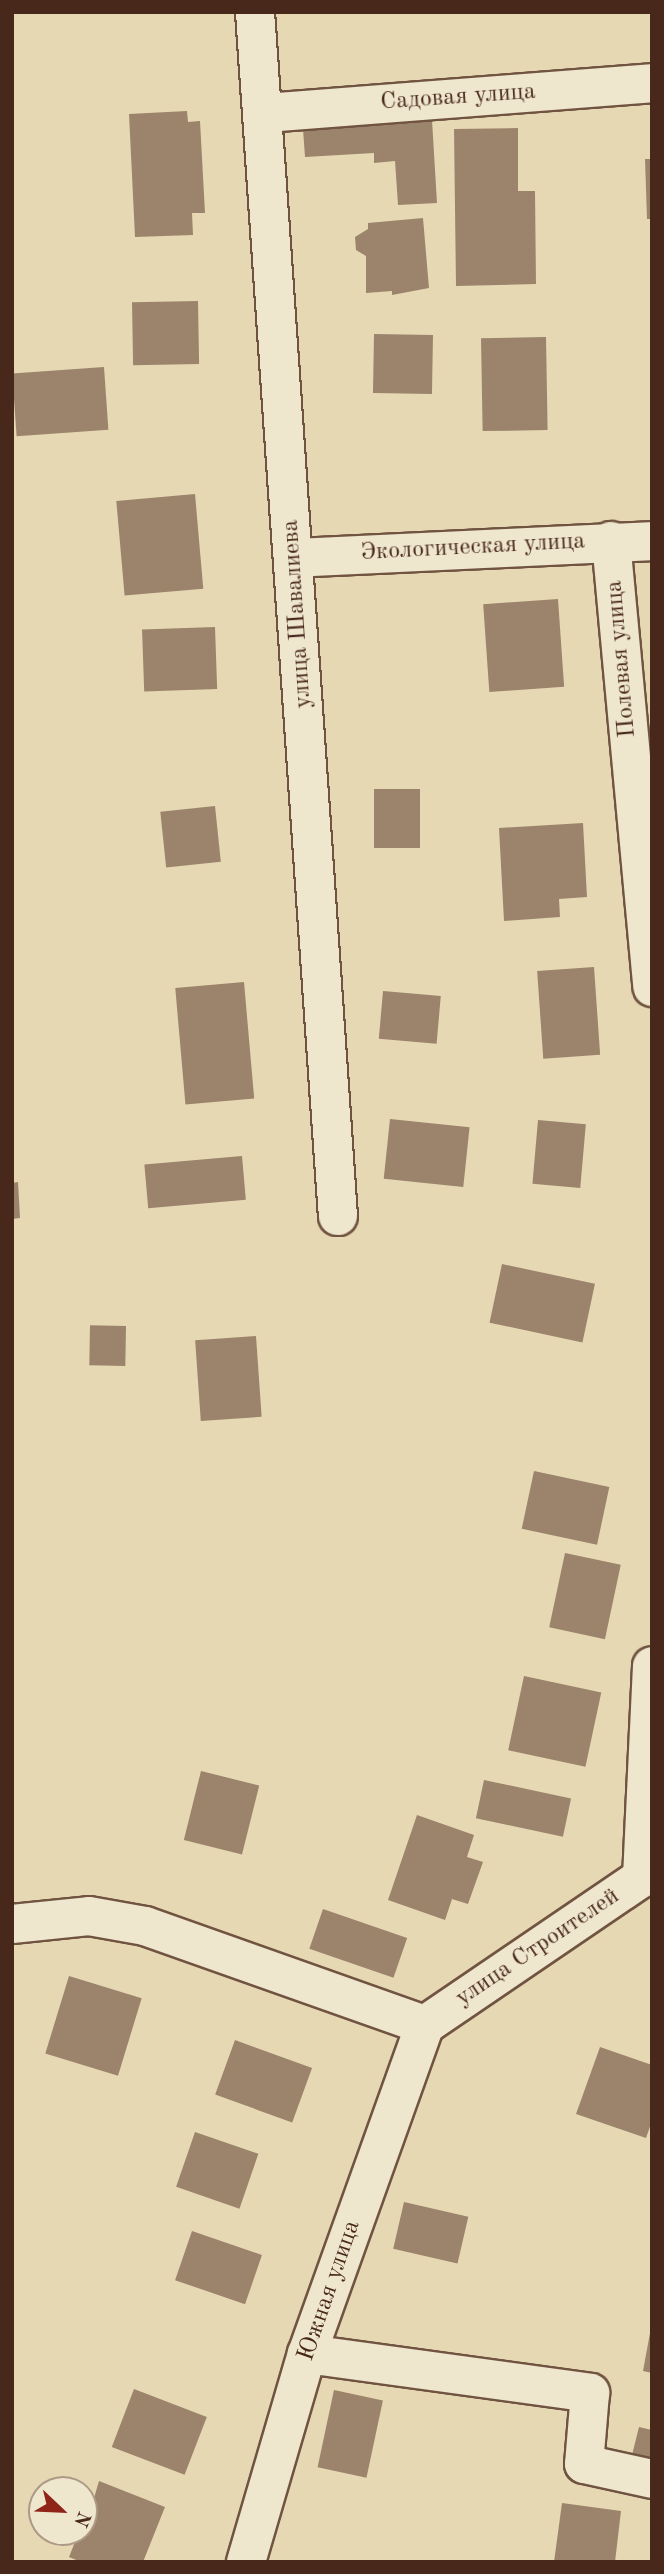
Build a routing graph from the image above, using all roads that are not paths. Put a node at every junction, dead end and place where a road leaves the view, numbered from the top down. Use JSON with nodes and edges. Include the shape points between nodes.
{"nodes":[{"id":1,"x":255,"y":12,"type":"edge"},
{"id":2,"x":652,"y":83,"type":"edge"},
{"id":3,"x":265,"y":113,"type":"junction"},
{"id":4,"x":611,"y":541,"type":"junction"},
{"id":5,"x":652,"y":541,"type":"edge"},
{"id":6,"x":295,"y":558,"type":"junction"},
{"id":7,"x":652,"y":987,"type":"edge"},
{"id":8,"x":338,"y":1216,"type":"dead end"},
{"id":9,"x":652,"y":1666,"type":"edge"},
{"id":10,"x":647,"y":1874,"type":"edge"},
{"id":11,"x":12,"y":1924,"type":"edge"},
{"id":12,"x":425,"y":2025,"type":"junction"},
{"id":13,"x":307,"y":2354,"type":"junction"},
{"id":14,"x":652,"y":2479,"type":"edge"},
{"id":15,"x":246,"y":2562,"type":"edge"}],
"edges":[{"from":1,"to":3,"type":"street","name":"улица Шавалиева"},
{"from":2,"to":3,"type":"street","name":"Садовая улица"},
{"from":3,"to":6,"type":"street","name":"улица Шавалиева"},
{"from":4,"to":5,"type":"street","name":"Экологическая улица"},
{"from":4,"to":6,"type":"street","name":"Экологическая улица"},
{"from":4,"to":7,"type":"street","name":"Полевая улица"},
{"from":6,"to":8,"type":"street","name":"улица Шавалиева"},
{"from":9,"to":10,"type":"street"},
{"from":10,"to":12,"type":"street","name":"улица Строителей"},
{"from":11,"to":12,"type":"street","via":[[89,1916],[145,1926]]},
{"from":12,"to":13,"type":"street","name":"Южная улица"},
{"from":13,"to":14,"type":"street","via":[[590,2393],[584,2465]]},
{"from":13,"to":15,"type":"street","name":"Южная улица"}]}
